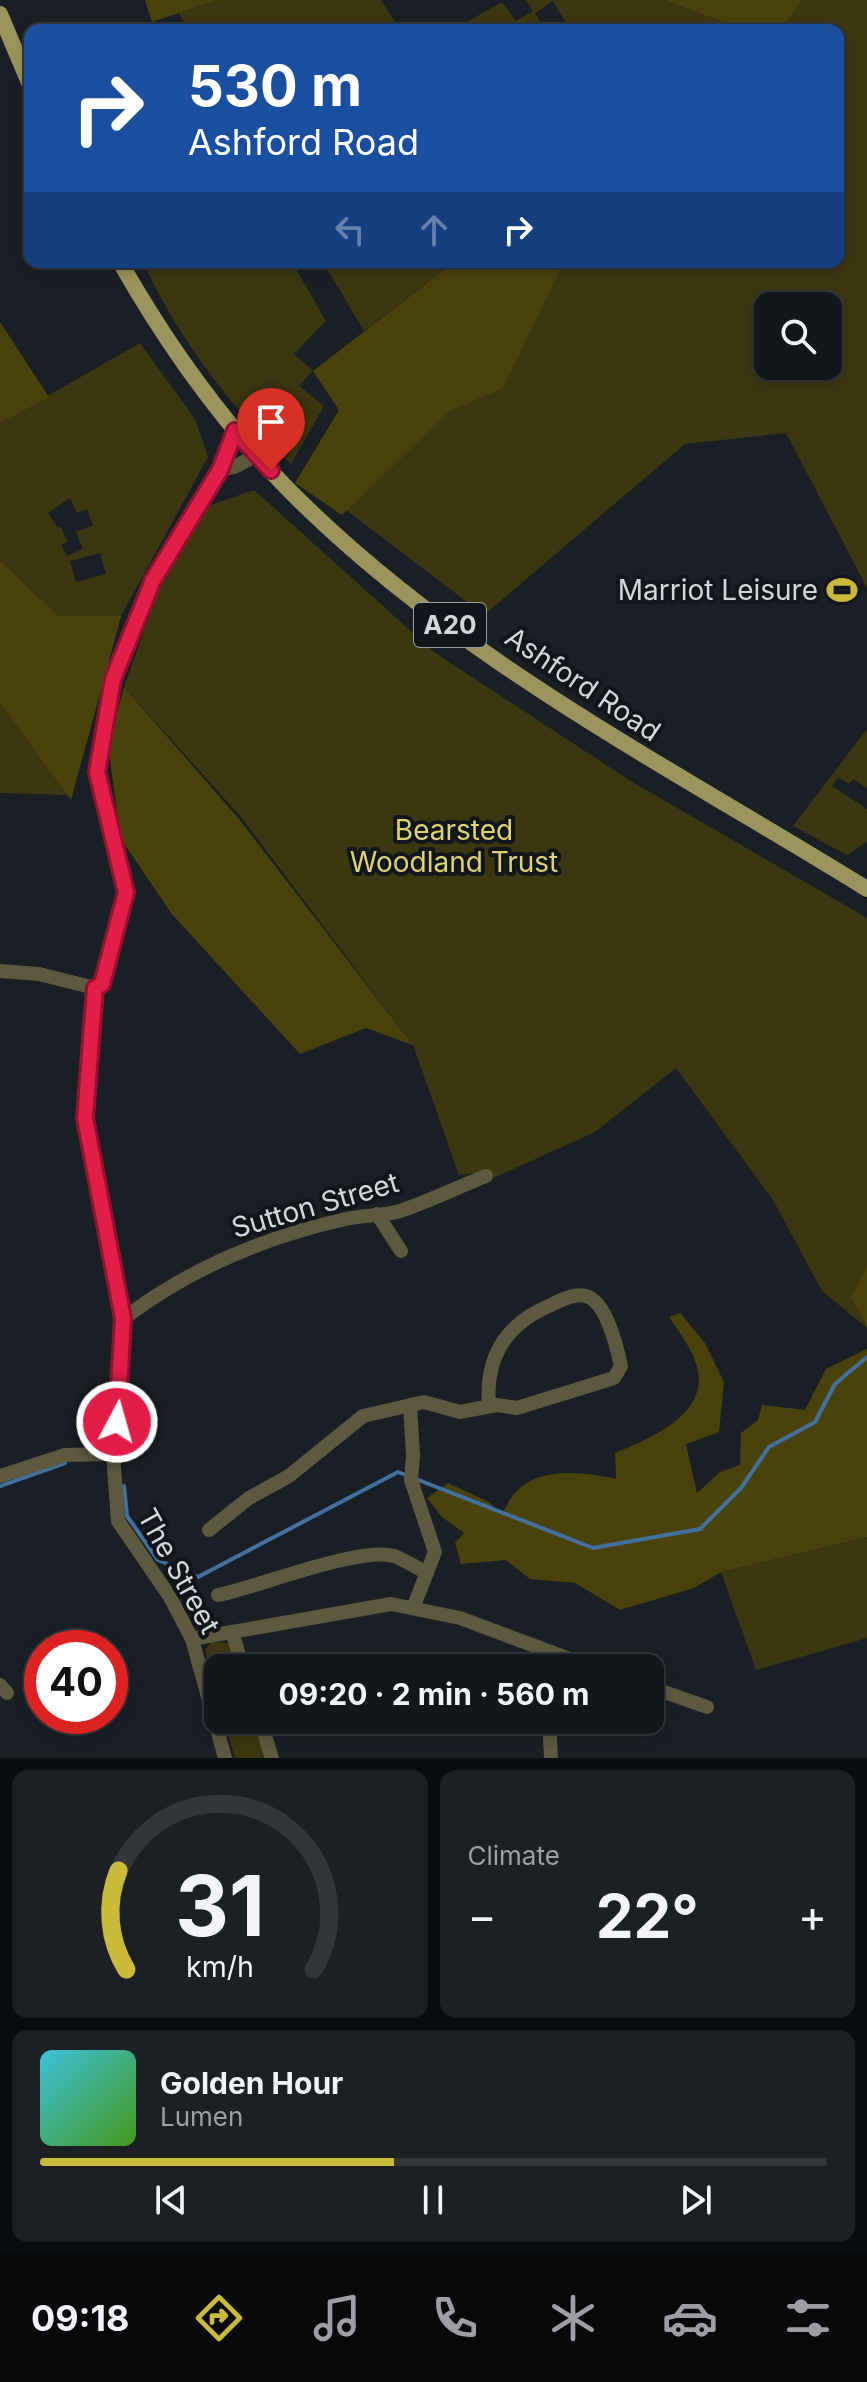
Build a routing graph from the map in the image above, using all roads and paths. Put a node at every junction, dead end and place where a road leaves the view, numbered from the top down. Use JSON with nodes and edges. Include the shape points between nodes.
{"nodes":[{"id":1,"x":0,"y":14,"type":"edge"},
{"id":2,"x":24,"y":71,"type":"edge"},
{"id":3,"x":124,"y":268,"type":"edge"},
{"id":4,"x":235,"y":431,"type":"junction"},
{"id":5,"x":257,"y":455,"type":"junction"},
{"id":6,"x":220,"y":470,"type":"junction"},
{"id":7,"x":867,"y":889,"type":"edge"},
{"id":8,"x":0,"y":971,"type":"edge"},
{"id":9,"x":95,"y":988,"type":"junction"},
{"id":10,"x":486,"y":1176,"type":"dead end"},
{"id":11,"x":377,"y":1214,"type":"junction"},
{"id":12,"x":401,"y":1251,"type":"dead end"},
{"id":13,"x":123,"y":1319,"type":"junction"},
{"id":14,"x":410,"y":1405,"type":"junction"},
{"id":15,"x":489,"y":1406,"type":"junction"},
{"id":16,"x":113,"y":1454,"type":"junction"},
{"id":17,"x":0,"y":1476,"type":"edge"},
{"id":18,"x":209,"y":1530,"type":"dead end"},
{"id":19,"x":427,"y":1573,"type":"junction"},
{"id":20,"x":218,"y":1595,"type":"dead end"},
{"id":21,"x":413,"y":1608,"type":"junction"},
{"id":22,"x":233,"y":1635,"type":"junction"},
{"id":23,"x":192,"y":1639,"type":"junction"},
{"id":24,"x":542,"y":1650,"type":"junction"},
{"id":25,"x":239,"y":1654,"type":"edge"},
{"id":26,"x":541,"y":1654,"type":"edge"},
{"id":27,"x":554,"y":1654,"type":"edge"},
{"id":28,"x":664,"y":1692,"type":"edge"},
{"id":29,"x":707,"y":1707,"type":"dead end"},
{"id":30,"x":264,"y":1734,"type":"edge"},
{"id":31,"x":550,"y":1734,"type":"edge"},
{"id":32,"x":225,"y":1758,"type":"edge"},
{"id":33,"x":272,"y":1758,"type":"edge"},
{"id":34,"x":551,"y":1758,"type":"edge"}],
"edges":[{"from":1,"to":2,"type":"main road"},
{"from":3,"to":4,"type":"main road","name":"Ashford Road","number":"A20","via":[[184,364]]},
{"from":4,"to":5,"type":"main road","name":"Ashford Road","number":"A20"},
{"from":4,"to":6,"type":"street","name":"The Street"},
{"from":5,"to":6,"type":"street"},
{"from":5,"to":7,"type":"main road","name":"Ashford Road","number":"A20","via":[[354,549],[503,663],[648,760]]},
{"from":6,"to":9,"type":"street","name":"The Street","via":[[153,580],[113,679],[97,772],[126,892],[102,984]]},
{"from":8,"to":9,"type":"street"},
{"from":9,"to":13,"type":"street","name":"The Street","via":[[85,1118]]},
{"from":10,"to":11,"type":"street","name":"Sutton Street","via":[[397,1212]]},
{"from":11,"to":12,"type":"street"},
{"from":11,"to":13,"type":"street","name":"Sutton Street","via":[[259,1244],[204,1266]]},
{"from":13,"to":16,"type":"street","name":"The Street"},
{"from":14,"to":15,"type":"street","via":[[424,1402],[460,1412]]},
{"from":14,"to":18,"type":"street","via":[[363,1416],[289,1476],[249,1498]]},
{"from":14,"to":19,"type":"street","via":[[411,1480],[435,1552]]},
{"from":15,"to":15,"type":"street","via":[[489,1369],[509,1330],[568,1297],[587,1296],[599,1306],[621,1366],[614,1378],[517,1408]]},
{"from":16,"to":17,"type":"street","via":[[65,1455]]},
{"from":16,"to":23,"type":"street","name":"The Street","via":[[118,1521]]},
{"from":19,"to":20,"type":"street","via":[[392,1556],[365,1554]]},
{"from":19,"to":21,"type":"street"},
{"from":21,"to":22,"type":"street","via":[[391,1604]]},
{"from":21,"to":24,"type":"street","via":[[460,1618]]},
{"from":22,"to":23,"type":"street"},
{"from":22,"to":25,"type":"street"},
{"from":23,"to":32,"type":"street","name":"The Street"},
{"from":24,"to":26,"type":"street"},
{"from":24,"to":27,"type":"street"},
{"from":28,"to":29,"type":"street"},
{"from":30,"to":33,"type":"street"},
{"from":31,"to":34,"type":"street"}]}
